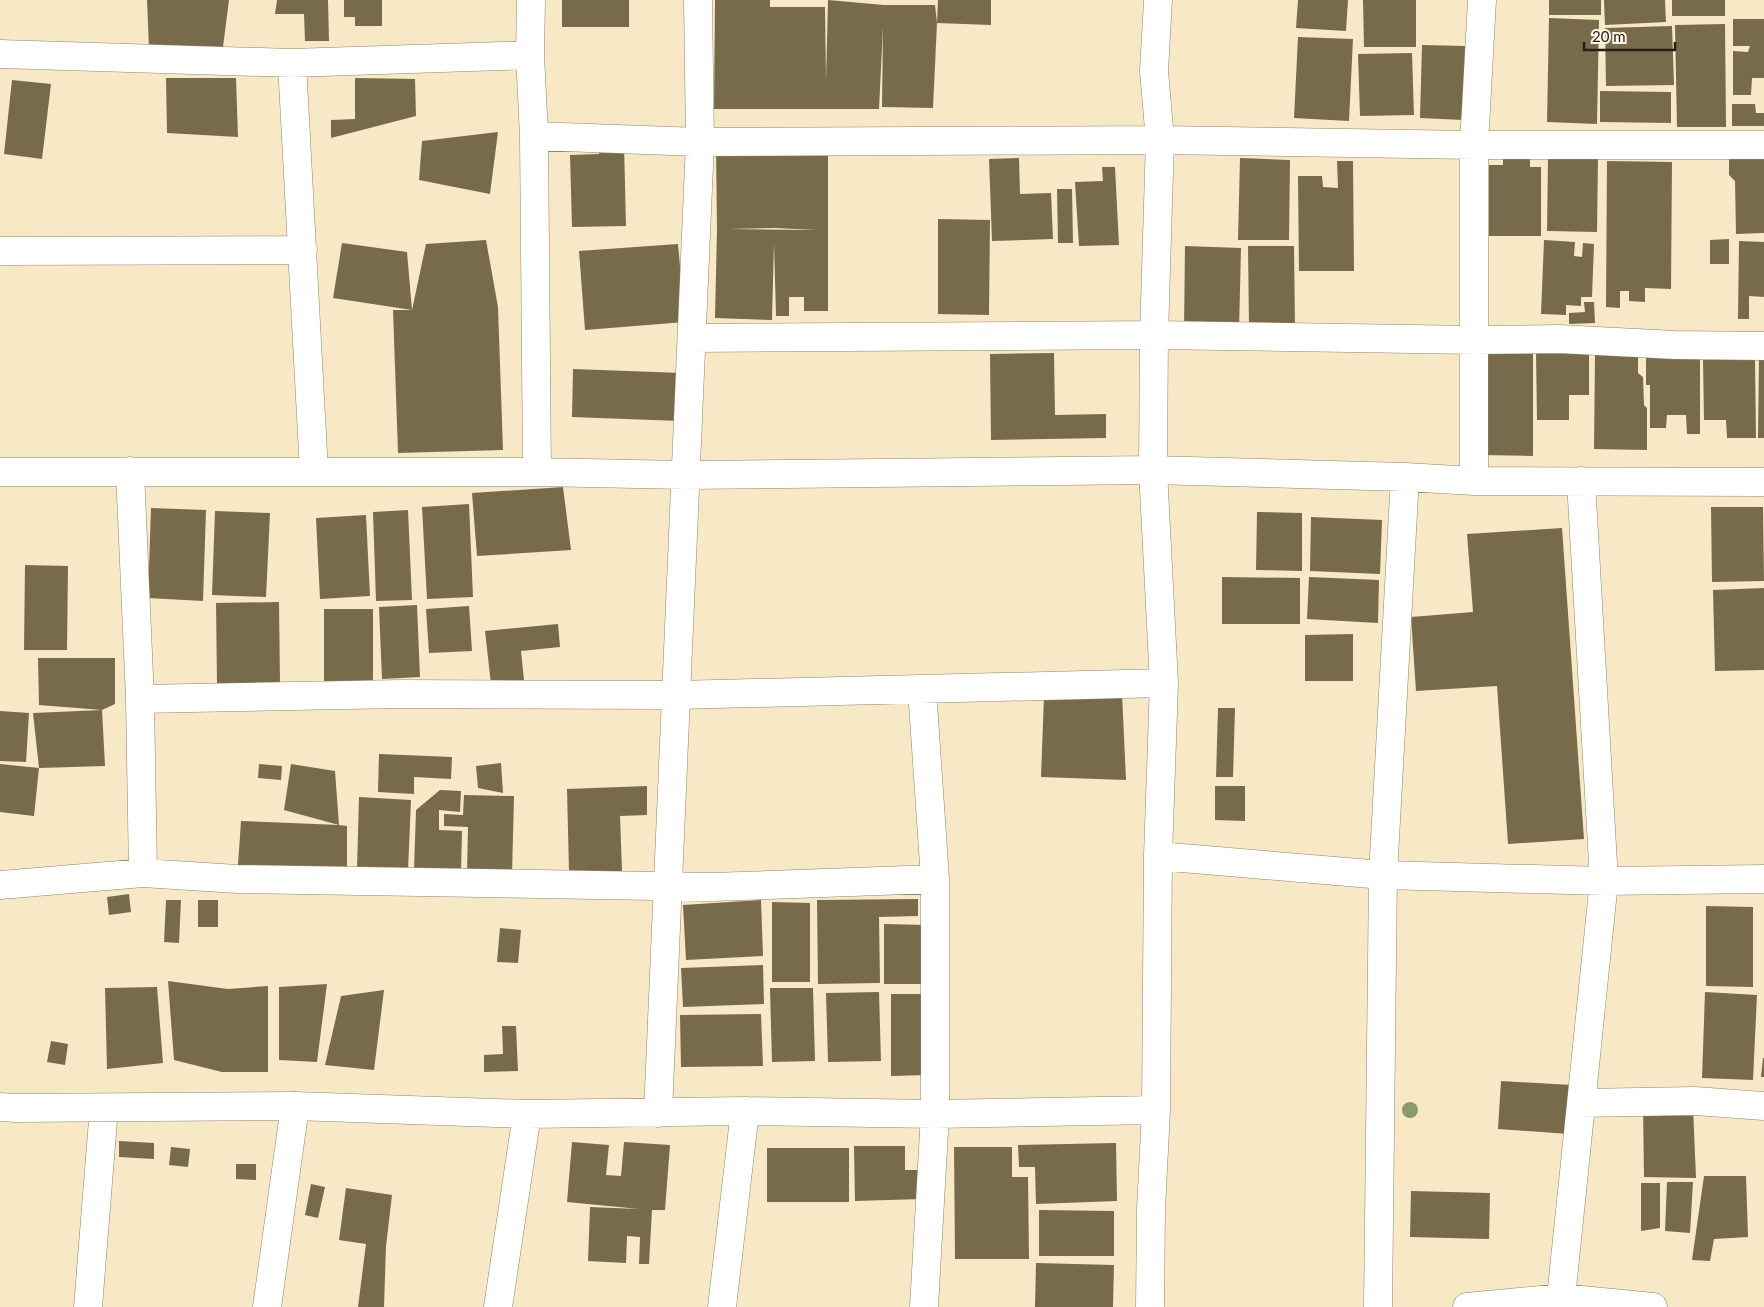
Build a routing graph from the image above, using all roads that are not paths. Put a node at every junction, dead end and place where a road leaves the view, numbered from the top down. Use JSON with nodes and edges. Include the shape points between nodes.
{"nodes":[{"id":1,"x":531,"y":0,"type":"edge"},
{"id":2,"x":698,"y":0,"type":"edge"},
{"id":3,"x":1158,"y":0,"type":"edge"},
{"id":4,"x":1482,"y":0,"type":"edge"},
{"id":5,"x":0,"y":54,"type":"edge"},
{"id":6,"x":530,"y":56,"type":"junction"},
{"id":7,"x":292,"y":63,"type":"junction"},
{"id":8,"x":534,"y":136,"type":"junction"},
{"id":9,"x":1160,"y":140,"type":"junction"},
{"id":10,"x":700,"y":142,"type":"junction"},
{"id":11,"x":1474,"y":145,"type":"junction"},
{"id":12,"x":1764,"y":145,"type":"edge"},
{"id":13,"x":303,"y":250,"type":"junction"},
{"id":14,"x":0,"y":251,"type":"edge"},
{"id":15,"x":1154,"y":335,"type":"junction"},
{"id":16,"x":692,"y":338,"type":"junction"},
{"id":17,"x":1474,"y":340,"type":"junction"},
{"id":18,"x":1764,"y":346,"type":"edge"},
{"id":19,"x":1153,"y":470,"type":"junction"},
{"id":20,"x":130,"y":471,"type":"junction"},
{"id":21,"x":0,"y":472,"type":"edge"},
{"id":22,"x":314,"y":472,"type":"junction"},
{"id":23,"x":537,"y":472,"type":"junction"},
{"id":24,"x":685,"y":475,"type":"junction"},
{"id":25,"x":1405,"y":477,"type":"junction"},
{"id":26,"x":1474,"y":481,"type":"junction"},
{"id":27,"x":1581,"y":481,"type":"junction"},
{"id":28,"x":1764,"y":482,"type":"edge"},
{"id":29,"x":1164,"y":683,"type":"junction"},
{"id":30,"x":922,"y":689,"type":"junction"},
{"id":31,"x":676,"y":695,"type":"junction"},
{"id":32,"x":140,"y":700,"type":"junction"},
{"id":33,"x":1158,"y":856,"type":"junction"},
{"id":34,"x":143,"y":873,"type":"junction"},
{"id":35,"x":1383,"y":875,"type":"junction"},
{"id":36,"x":935,"y":879,"type":"junction"},
{"id":37,"x":1764,"y":879,"type":"edge"},
{"id":38,"x":1604,"y":881,"type":"junction"},
{"id":39,"x":0,"y":885,"type":"edge"},
{"id":40,"x":668,"y":886,"type":"junction"},
{"id":41,"x":1581,"y":1103,"type":"junction"},
{"id":42,"x":295,"y":1106,"type":"junction"},
{"id":43,"x":1764,"y":1106,"type":"edge"},
{"id":44,"x":0,"y":1107,"type":"edge"},
{"id":45,"x":104,"y":1108,"type":"junction"},
{"id":46,"x":1156,"y":1110,"type":"junction"},
{"id":47,"x":745,"y":1111,"type":"junction"},
{"id":48,"x":658,"y":1112,"type":"junction"},
{"id":49,"x":527,"y":1114,"type":"junction"},
{"id":50,"x":936,"y":1114,"type":"junction"},
{"id":51,"x":1561,"y":1298,"type":"junction"},
{"id":52,"x":88,"y":1307,"type":"edge"},
{"id":53,"x":267,"y":1307,"type":"edge"},
{"id":54,"x":498,"y":1307,"type":"edge"},
{"id":55,"x":722,"y":1307,"type":"edge"},
{"id":56,"x":924,"y":1307,"type":"edge"},
{"id":57,"x":1150,"y":1307,"type":"edge"},
{"id":58,"x":1378,"y":1307,"type":"edge"},
{"id":59,"x":1466,"y":1307,"type":"edge"},
{"id":60,"x":1654,"y":1307,"type":"edge"}],
"edges":[{"from":1,"to":6,"type":"street"},
{"from":2,"to":10,"type":"street"},
{"from":3,"to":9,"type":"street","via":[[1154,70]]},
{"from":4,"to":11,"type":"street"},
{"from":5,"to":7,"type":"street"},
{"from":6,"to":7,"type":"street"},
{"from":6,"to":8,"type":"street"},
{"from":7,"to":13,"type":"street"},
{"from":8,"to":10,"type":"street"},
{"from":8,"to":23,"type":"street"},
{"from":9,"to":10,"type":"street"},
{"from":9,"to":11,"type":"street"},
{"from":9,"to":15,"type":"street"},
{"from":10,"to":16,"type":"street"},
{"from":11,"to":12,"type":"street"},
{"from":11,"to":17,"type":"street"},
{"from":13,"to":14,"type":"street"},
{"from":13,"to":22,"type":"street"},
{"from":15,"to":16,"type":"street"},
{"from":15,"to":17,"type":"street"},
{"from":15,"to":19,"type":"street"},
{"from":16,"to":24,"type":"street"},
{"from":17,"to":18,"type":"street","via":[[1559,339]]},
{"from":17,"to":26,"type":"street"},
{"from":19,"to":24,"type":"street"},
{"from":19,"to":25,"type":"street"},
{"from":19,"to":29,"type":"street"},
{"from":20,"to":21,"type":"street"},
{"from":20,"to":22,"type":"street"},
{"from":20,"to":32,"type":"street"},
{"from":22,"to":23,"type":"street"},
{"from":23,"to":24,"type":"street"},
{"from":24,"to":31,"type":"street"},
{"from":25,"to":26,"type":"street"},
{"from":25,"to":35,"type":"street"},
{"from":26,"to":27,"type":"street"},
{"from":27,"to":28,"type":"street"},
{"from":27,"to":38,"type":"street"},
{"from":29,"to":30,"type":"street"},
{"from":29,"to":33,"type":"street"},
{"from":30,"to":31,"type":"street"},
{"from":30,"to":36,"type":"street"},
{"from":31,"to":32,"type":"street","via":[[402,694]]},
{"from":31,"to":40,"type":"street"},
{"from":32,"to":34,"type":"street"},
{"from":33,"to":35,"type":"street"},
{"from":33,"to":46,"type":"street"},
{"from":34,"to":39,"type":"street"},
{"from":34,"to":40,"type":"street","via":[[237,879]]},
{"from":35,"to":38,"type":"street"},
{"from":35,"to":58,"type":"street"},
{"from":36,"to":40,"type":"street"},
{"from":36,"to":50,"type":"street"},
{"from":37,"to":38,"type":"street"},
{"from":38,"to":41,"type":"street"},
{"from":40,"to":48,"type":"street"},
{"from":41,"to":43,"type":"street","via":[[1695,1101]]},
{"from":41,"to":51,"type":"street"},
{"from":42,"to":45,"type":"street"},
{"from":42,"to":49,"type":"street"},
{"from":42,"to":53,"type":"street"},
{"from":44,"to":45,"type":"street"},
{"from":45,"to":52,"type":"street"},
{"from":46,"to":50,"type":"street"},
{"from":46,"to":57,"type":"street"},
{"from":47,"to":48,"type":"street"},
{"from":47,"to":50,"type":"street"},
{"from":47,"to":55,"type":"street"},
{"from":48,"to":49,"type":"street"},
{"from":49,"to":54,"type":"street"},
{"from":50,"to":56,"type":"street"},
{"from":51,"to":59,"type":"street"},
{"from":51,"to":60,"type":"street"}]}
